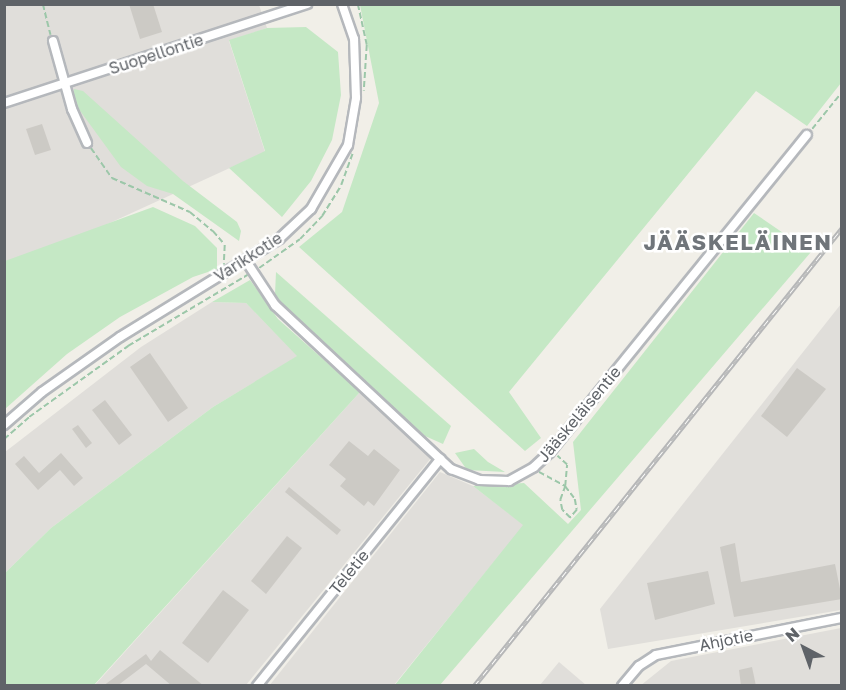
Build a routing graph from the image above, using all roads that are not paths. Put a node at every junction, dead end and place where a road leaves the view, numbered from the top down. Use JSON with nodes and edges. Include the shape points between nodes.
{"nodes":[{"id":1,"x":307,"y":4,"type":"edge"},
{"id":2,"x":342,"y":4,"type":"edge"},
{"id":3,"x":53,"y":41,"type":"road end"},
{"id":4,"x":64,"y":84,"type":"junction"},
{"id":5,"x":4,"y":103,"type":"edge"},
{"id":6,"x":807,"y":135,"type":"road end"},
{"id":7,"x":87,"y":143,"type":"road end"},
{"id":8,"x":246,"y":261,"type":"junction"},
{"id":9,"x":4,"y":425,"type":"edge"},
{"id":10,"x":440,"y":459,"type":"junction"},
{"id":11,"x":842,"y":618,"type":"edge"},
{"id":12,"x":257,"y":686,"type":"edge"},
{"id":13,"x":622,"y":686,"type":"edge"}],
"edges":[{"from":1,"to":4,"type":"street","name":"Suopellontie"},
{"from":2,"to":8,"type":"street","name":"Varikkotie","via":[[354,39],[356,65],[356,98],[348,145],[312,209],[279,239]]},
{"from":3,"to":4,"type":"street"},
{"from":4,"to":5,"type":"street","name":"Suopellontie"},
{"from":4,"to":7,"type":"street"},
{"from":6,"to":10,"type":"street","name":"Jääskeläisentie","via":[[534,467],[509,481],[479,480],[451,469]]},
{"from":8,"to":9,"type":"street","name":"Varikkotie","via":[[120,337],[42,392]]},
{"from":8,"to":10,"type":"street","name":"Jääskeläisentie","via":[[275,305]]},
{"from":10,"to":12,"type":"street","name":"Teletie"},
{"from":11,"to":13,"type":"street","name":"Ahjotie","via":[[656,655],[639,666]]}]}
